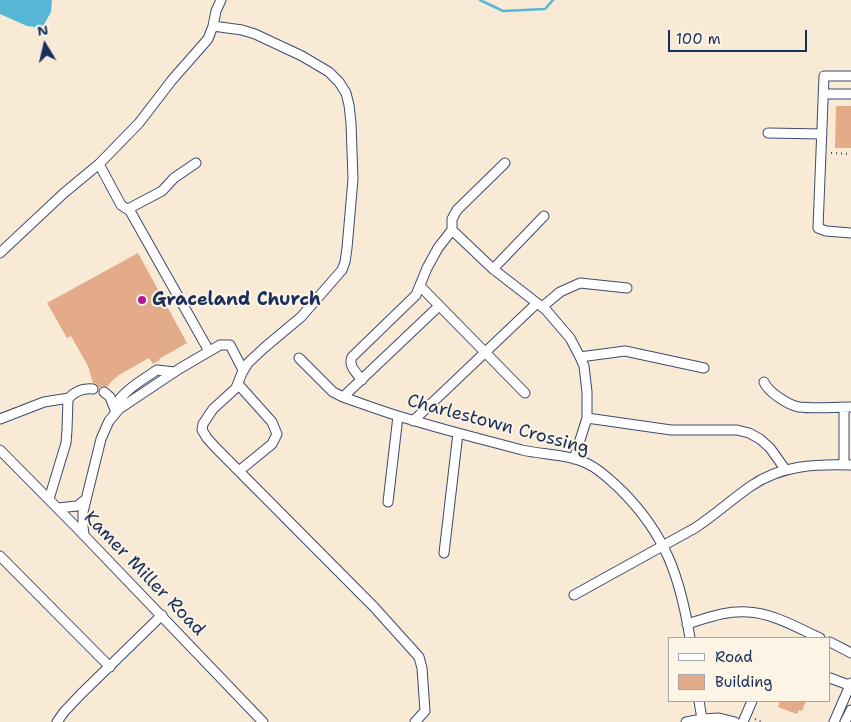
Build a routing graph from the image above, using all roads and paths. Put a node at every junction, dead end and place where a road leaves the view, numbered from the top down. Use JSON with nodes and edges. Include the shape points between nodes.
{"nodes":[{"id":1,"x":221,"y":0,"type":"edge"},
{"id":2,"x":213,"y":26,"type":"junction"},
{"id":3,"x":851,"y":76,"type":"edge"},
{"id":4,"x":824,"y":94,"type":"junction"},
{"id":5,"x":851,"y":94,"type":"edge"},
{"id":6,"x":768,"y":133,"type":"dead end"},
{"id":7,"x":822,"y":134,"type":"junction"},
{"id":8,"x":196,"y":163,"type":"dead end"},
{"id":9,"x":505,"y":163,"type":"dead end"},
{"id":10,"x":99,"y":164,"type":"junction"},
{"id":11,"x":128,"y":210,"type":"junction"},
{"id":12,"x":544,"y":216,"type":"dead end"},
{"id":13,"x":452,"y":230,"type":"junction"},
{"id":14,"x":851,"y":232,"type":"edge"},
{"id":15,"x":0,"y":253,"type":"edge"},
{"id":16,"x":493,"y":269,"type":"junction"},
{"id":17,"x":420,"y":286,"type":"junction"},
{"id":18,"x":627,"y":288,"type":"dead end"},
{"id":19,"x":539,"y":305,"type":"junction"},
{"id":20,"x":439,"y":306,"type":"junction"},
{"id":21,"x":209,"y":351,"type":"junction"},
{"id":22,"x":484,"y":352,"type":"junction"},
{"id":23,"x":580,"y":357,"type":"junction"},
{"id":24,"x":299,"y":358,"type":"dead end"},
{"id":25,"x":704,"y":368,"type":"dead end"},
{"id":26,"x":243,"y":370,"type":"junction"},
{"id":27,"x":362,"y":380,"type":"junction"},
{"id":28,"x":238,"y":382,"type":"junction"},
{"id":29,"x":764,"y":382,"type":"dead end"},
{"id":30,"x":93,"y":389,"type":"dead end"},
{"id":31,"x":104,"y":392,"type":"dead end"},
{"id":32,"x":525,"y":393,"type":"dead end"},
{"id":33,"x":343,"y":397,"type":"junction"},
{"id":34,"x":69,"y":398,"type":"junction"},
{"id":35,"x":848,"y":407,"type":"edge"},
{"id":36,"x":115,"y":410,"type":"junction"},
{"id":37,"x":398,"y":416,"type":"junction"},
{"id":38,"x":587,"y":418,"type":"junction"},
{"id":39,"x":0,"y":419,"type":"edge"},
{"id":40,"x":412,"y":421,"type":"junction"},
{"id":41,"x":458,"y":433,"type":"junction"},
{"id":42,"x":0,"y":450,"type":"edge"},
{"id":43,"x":574,"y":458,"type":"junction"},
{"id":44,"x":847,"y":465,"type":"edge"},
{"id":45,"x":785,"y":469,"type":"junction"},
{"id":46,"x":239,"y":471,"type":"junction"},
{"id":47,"x":49,"y":499,"type":"junction"},
{"id":48,"x":86,"y":499,"type":"junction"},
{"id":49,"x":388,"y":502,"type":"dead end"},
{"id":50,"x":58,"y":508,"type":"junction"},
{"id":51,"x":84,"y":535,"type":"junction"},
{"id":52,"x":664,"y":546,"type":"junction"},
{"id":53,"x":444,"y":553,"type":"dead end"},
{"id":54,"x":0,"y":556,"type":"edge"},
{"id":55,"x":574,"y":595,"type":"dead end"},
{"id":56,"x":162,"y":615,"type":"junction"},
{"id":57,"x":687,"y":624,"type":"junction"},
{"id":58,"x":690,"y":637,"type":"edge"},
{"id":59,"x":818,"y":637,"type":"edge"},
{"id":60,"x":831,"y":643,"type":"edge"},
{"id":61,"x":851,"y":653,"type":"edge"},
{"id":62,"x":110,"y":667,"type":"junction"},
{"id":63,"x":831,"y":678,"type":"edge"},
{"id":64,"x":851,"y":684,"type":"edge"},
{"id":65,"x":699,"y":702,"type":"edge"},
{"id":66,"x":752,"y":702,"type":"edge"},
{"id":67,"x":851,"y":710,"type":"edge"},
{"id":68,"x":755,"y":719,"type":"dead end"},
{"id":69,"x":702,"y":721,"type":"edge"},
{"id":70,"x":57,"y":722,"type":"edge"},
{"id":71,"x":263,"y":722,"type":"edge"},
{"id":72,"x":415,"y":722,"type":"edge"},
{"id":73,"x":686,"y":722,"type":"edge"},
{"id":74,"x":735,"y":722,"type":"edge"},
{"id":75,"x":743,"y":722,"type":"edge"},
{"id":76,"x":762,"y":722,"type":"edge"},
{"id":77,"x":834,"y":722,"type":"edge"},
{"id":78,"x":845,"y":722,"type":"edge"}],
"edges":[{"from":1,"to":2,"type":"street"},
{"from":2,"to":10,"type":"street","via":[[208,39],[139,123]]},
{"from":2,"to":26,"type":"street","via":[[255,34],[329,72],[346,93],[351,123],[353,179],[342,270],[301,318]]},
{"from":3,"to":4,"type":"street","via":[[824,76]]},
{"from":4,"to":5,"type":"street"},
{"from":4,"to":7,"type":"street"},
{"from":6,"to":7,"type":"street"},
{"from":7,"to":14,"type":"street","via":[[818,228]]},
{"from":8,"to":11,"type":"street","via":[[162,191]]},
{"from":9,"to":13,"type":"street","via":[[457,210],[452,219]]},
{"from":10,"to":11,"type":"street","via":[[121,205]]},
{"from":10,"to":15,"type":"street"},
{"from":11,"to":21,"type":"street"},
{"from":12,"to":16,"type":"street"},
{"from":13,"to":16,"type":"street"},
{"from":13,"to":17,"type":"street","via":[[438,248]]},
{"from":16,"to":19,"type":"street"},
{"from":17,"to":20,"type":"street"},
{"from":17,"to":27,"type":"street","via":[[416,295],[352,357],[351,366]]},
{"from":18,"to":19,"type":"street","via":[[580,283]]},
{"from":19,"to":22,"type":"street"},
{"from":19,"to":23,"type":"street","via":[[570,338]]},
{"from":20,"to":22,"type":"street"},
{"from":20,"to":27,"type":"street"},
{"from":21,"to":26,"type":"street","via":[[220,345],[230,345]]},
{"from":21,"to":36,"type":"street"},
{"from":22,"to":32,"type":"street"},
{"from":22,"to":40,"type":"street"},
{"from":23,"to":25,"type":"street","via":[[625,351]]},
{"from":23,"to":38,"type":"street","via":[[587,392]]},
{"from":24,"to":33,"type":"street","name":"Charlestown Crossing","via":[[333,392]]},
{"from":26,"to":28,"type":"street"},
{"from":27,"to":33,"type":"street"},
{"from":28,"to":46,"type":"street","via":[[236,388],[213,409],[202,430]]},
{"from":28,"to":46,"type":"street","via":[[272,422],[277,434],[272,444]]},
{"from":29,"to":35,"type":"street","via":[[775,395],[798,407]]},
{"from":30,"to":34,"type":"street","via":[[80,390]]},
{"from":31,"to":36,"type":"street","via":[[110,397]]},
{"from":33,"to":37,"type":"street","name":"Charlestown Crossing"},
{"from":34,"to":39,"type":"street","via":[[44,402]]},
{"from":34,"to":47,"type":"street","via":[[66,443]]},
{"from":35,"to":44,"type":"street"},
{"from":36,"to":48,"type":"street","via":[[101,439]]},
{"from":37,"to":40,"type":"street","name":"Charlestown Crossing"},
{"from":37,"to":49,"type":"street"},
{"from":38,"to":43,"type":"street"},
{"from":38,"to":45,"type":"street","via":[[671,430],[737,430],[749,433],[770,448]]},
{"from":40,"to":41,"type":"street","name":"Charlestown Crossing"},
{"from":41,"to":43,"type":"street","name":"Charlestown Crossing","via":[[525,451]]},
{"from":41,"to":53,"type":"street"},
{"from":42,"to":47,"type":"street","name":"Kamer Miller Road"},
{"from":43,"to":52,"type":"street","name":"Charlestown Crossing","via":[[595,468],[616,486],[641,513]]},
{"from":44,"to":45,"type":"street"},
{"from":45,"to":52,"type":"street","via":[[751,485],[709,519]]},
{"from":46,"to":72,"type":"street","via":[[374,607],[419,658],[425,711]]},
{"from":47,"to":50,"type":"street","name":"Kamer Miller Road"},
{"from":48,"to":50,"type":"street","via":[[77,506]]},
{"from":48,"to":51,"type":"street"},
{"from":50,"to":51,"type":"street","name":"Kamer Miller Road"},
{"from":51,"to":56,"type":"street","name":"Kamer Miller Road"},
{"from":52,"to":55,"type":"street"},
{"from":52,"to":57,"type":"street","name":"Charlestown Crossing","via":[[678,581]]},
{"from":54,"to":62,"type":"street"},
{"from":56,"to":62,"type":"street"},
{"from":56,"to":71,"type":"street","name":"Kamer Miller Road"},
{"from":57,"to":58,"type":"street","name":"Charlestown Crossing"},
{"from":57,"to":59,"type":"street","via":[[746,611],[770,616]]},
{"from":60,"to":61,"type":"street"},
{"from":62,"to":70,"type":"street"},
{"from":63,"to":64,"type":"street"},
{"from":64,"to":77,"type":"street"},
{"from":65,"to":69,"type":"street"},
{"from":66,"to":75,"type":"street"},
{"from":67,"to":78,"type":"street"},
{"from":68,"to":76,"type":"path"},
{"from":69,"to":73,"type":"street"},
{"from":69,"to":74,"type":"street","via":[[719,718]]}]}
